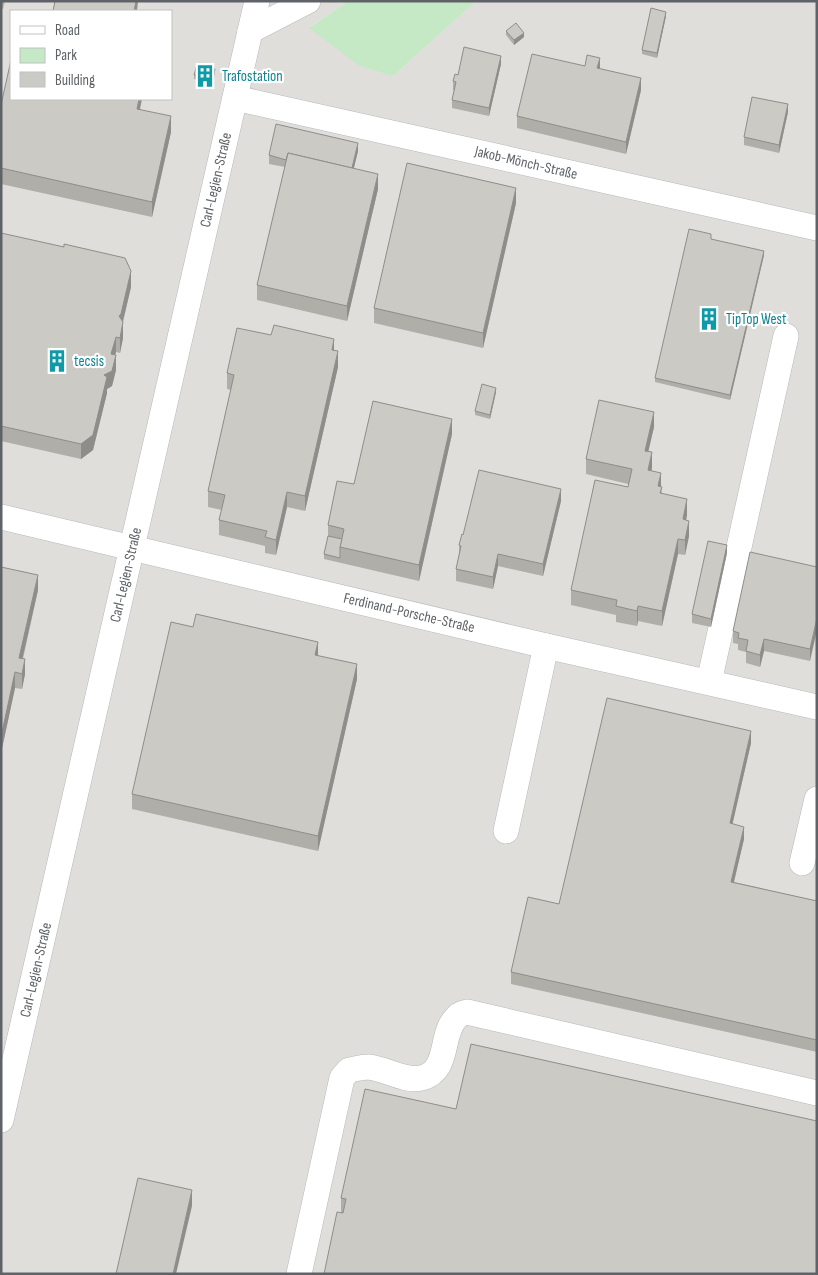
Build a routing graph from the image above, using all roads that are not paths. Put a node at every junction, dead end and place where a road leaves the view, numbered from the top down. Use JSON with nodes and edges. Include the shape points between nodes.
{"nodes":[{"id":1,"x":257,"y":1,"type":"edge"},
{"id":2,"x":308,"y":1,"type":"edge"},
{"id":3,"x":250,"y":31,"type":"junction"},
{"id":4,"x":235,"y":98,"type":"junction"},
{"id":5,"x":817,"y":228,"type":"edge"},
{"id":6,"x":786,"y":336,"type":"dead end"},
{"id":7,"x":1,"y":517,"type":"edge"},
{"id":8,"x":133,"y":547,"type":"junction"},
{"id":9,"x":546,"y":646,"type":"junction"},
{"id":10,"x":708,"y":682,"type":"junction"},
{"id":11,"x":817,"y":707,"type":"edge"},
{"id":12,"x":817,"y":800,"type":"edge"},
{"id":13,"x":506,"y":831,"type":"dead end"},
{"id":14,"x":802,"y":863,"type":"dead end"},
{"id":15,"x":817,"y":1093,"type":"edge"},
{"id":16,"x":1,"y":1120,"type":"edge"},
{"id":17,"x":299,"y":1274,"type":"edge"}],
"edges":[{"from":1,"to":3,"type":"street","name":"Carl-Legien-Straße"},
{"from":2,"to":3,"type":"street"},
{"from":3,"to":4,"type":"street","name":"Carl-Legien-Straße"},
{"from":4,"to":5,"type":"street","name":"Jakob-Mönch-Straße"},
{"from":4,"to":8,"type":"street","name":"Carl-Legien-Straße"},
{"from":6,"to":10,"type":"street"},
{"from":7,"to":8,"type":"street","name":"Ferdinand-Porsche-Straße"},
{"from":8,"to":9,"type":"street","name":"Ferdinand-Porsche-Straße"},
{"from":8,"to":16,"type":"street","name":"Carl-Legien-Straße"},
{"from":9,"to":10,"type":"street","name":"Ferdinand-Porsche-Straße"},
{"from":9,"to":13,"type":"street"},
{"from":10,"to":11,"type":"street","name":"Ferdinand-Porsche-Straße"},
{"from":12,"to":14,"type":"street"},
{"from":15,"to":17,"type":"street","via":[[467,1012],[457,1016],[450,1027],[440,1061],[434,1071],[423,1078],[413,1079],[368,1067],[349,1070],[342,1078]]}]}
